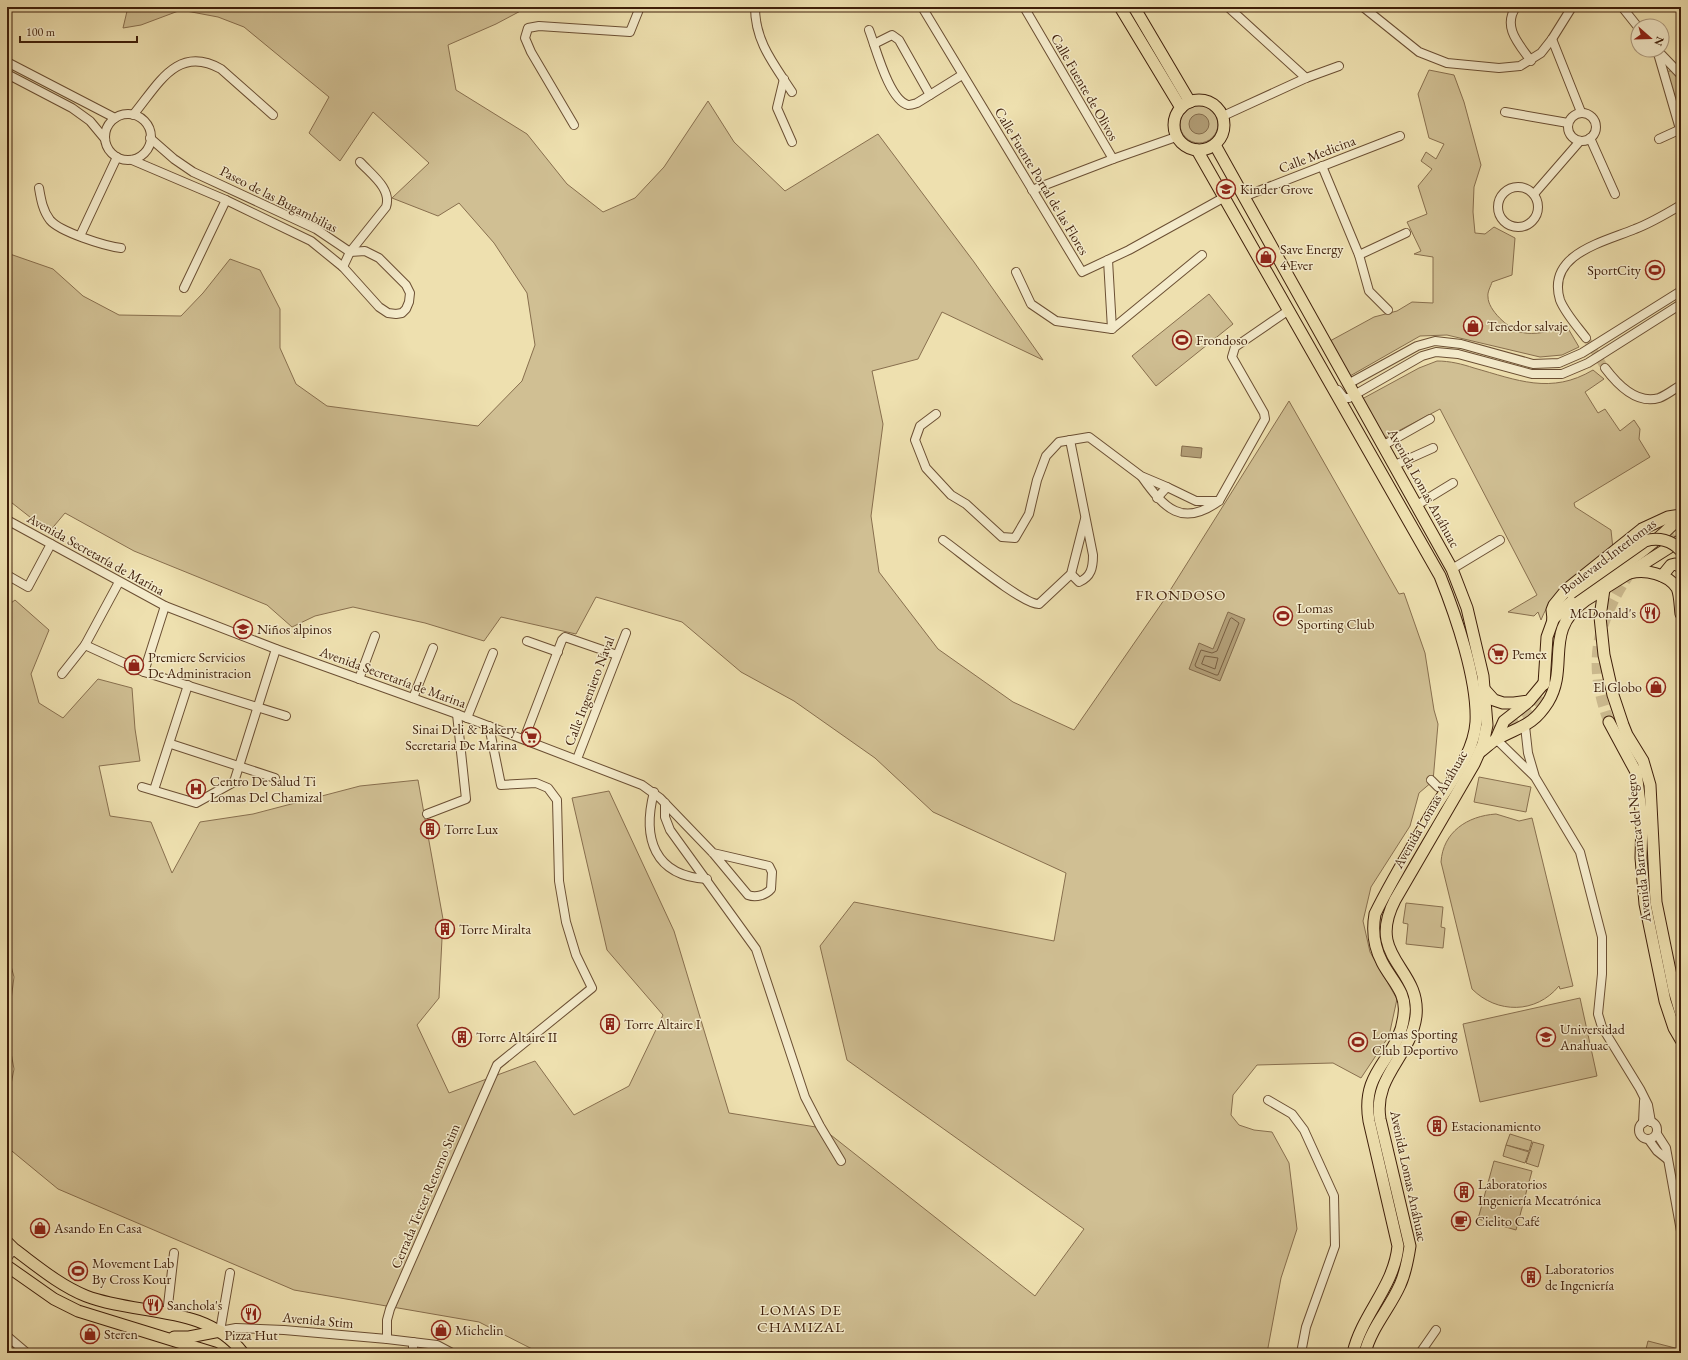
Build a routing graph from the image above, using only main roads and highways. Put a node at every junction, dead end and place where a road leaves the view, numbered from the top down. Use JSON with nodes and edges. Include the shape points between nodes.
{"nodes":[{"id":1,"x":1120,"y":7,"type":"edge"},
{"id":2,"x":1134,"y":7,"type":"edge"},
{"id":3,"x":1190,"y":102,"type":"junction"},
{"id":4,"x":1180,"y":108,"type":"junction"},
{"id":5,"x":1215,"y":145,"type":"junction"},
{"id":6,"x":1197,"y":150,"type":"junction"},
{"id":7,"x":1681,"y":516,"type":"edge"},
{"id":8,"x":1681,"y":540,"type":"edge"},
{"id":9,"x":1681,"y":551,"type":"edge"},
{"id":10,"x":1680,"y":565,"type":"edge"},
{"id":11,"x":1628,"y":574,"type":"junction"},
{"id":12,"x":1662,"y":576,"type":"junction"},
{"id":13,"x":1604,"y":589,"type":"junction"},
{"id":14,"x":1681,"y":614,"type":"edge"},
{"id":15,"x":1553,"y":619,"type":"junction"},
{"id":16,"x":1486,"y":690,"type":"junction"},
{"id":17,"x":1529,"y":701,"type":"junction"},
{"id":18,"x":1609,"y":722,"type":"tunnel mouth"},
{"id":19,"x":1496,"y":739,"type":"junction"},
{"id":20,"x":1480,"y":753,"type":"junction"},
{"id":21,"x":1410,"y":840,"type":"dead end"},
{"id":22,"x":1374,"y":914,"type":"junction"},
{"id":23,"x":1681,"y":1014,"type":"edge"},
{"id":24,"x":1681,"y":1040,"type":"edge"},
{"id":25,"x":9,"y":1248,"type":"edge"},
{"id":26,"x":7,"y":1266,"type":"edge"},
{"id":27,"x":220,"y":1331,"type":"junction"},
{"id":28,"x":163,"y":1337,"type":"junction"},
{"id":29,"x":214,"y":1353,"type":"edge"},
{"id":30,"x":243,"y":1353,"type":"edge"},
{"id":31,"x":1353,"y":1353,"type":"edge"},
{"id":32,"x":1365,"y":1353,"type":"edge"}],
"edges":[{"from":1,"to":4,"type":"main road"},
{"from":2,"to":3,"type":"main road"},
{"from":3,"to":4,"type":"main road"},
{"from":3,"to":5,"type":"main road","via":[[1211,102],[1223,116],[1223,132]]},
{"from":4,"to":6,"type":"main road","via":[[1174,127],[1176,137],[1188,147]]},
{"from":5,"to":6,"type":"main road"},
{"from":5,"to":16,"type":"main road","name":"Avenida Lomas Anáhuac","via":[[1452,569],[1467,608]]},
{"from":6,"to":22,"type":"main road","name":"Avenida Lomas Anáhuac","via":[[1440,576],[1455,616],[1474,690],[1476,723],[1469,748]]},
{"from":7,"to":15,"type":"main road","name":"Boulevard Interlomas","via":[[1666,532],[1568,604]]},
{"from":7,"to":15,"type":"main road","name":"Boulevard Interlomas","via":[[1668,517],[1642,529],[1567,589],[1554,605]]},
{"from":8,"to":11,"type":"main road","name":"Boulevard Interlomas"},
{"from":9,"to":15,"type":"main road","name":"Boulevard Interlomas","bridge":true,"via":[[1666,540],[1645,541],[1571,593]]},
{"from":10,"to":12,"type":"main road","via":[[1671,565]]},
{"from":11,"to":12,"type":"main road","via":[[1648,572]]},
{"from":11,"to":13,"type":"main road","name":"Boulevard Interlomas"},
{"from":12,"to":14,"type":"main road","via":[[1678,589]]},
{"from":13,"to":19,"type":"main road","name":"Boulevard Interlomas","via":[[1581,604],[1564,623],[1560,637],[1557,678],[1554,689],[1541,711],[1525,726]]},
{"from":13,"to":23,"type":"main road","name":"Avenida Barranca del Negro","via":[[1600,617],[1604,655],[1623,725],[1643,761],[1650,785],[1656,902]]},
{"from":15,"to":17,"type":"main road","name":"Boulevard Interlomas","via":[[1546,644],[1544,684]]},
{"from":16,"to":17,"type":"main road","via":[[1494,700],[1503,704]]},
{"from":16,"to":20,"type":"main road","name":"Avenida Lomas Anáhuac","via":[[1487,725]]},
{"from":17,"to":19,"type":"main road","via":[[1504,721]]},
{"from":18,"to":24,"type":"main road","name":"Avenida Barranca del Negro","via":[[1636,772],[1642,819],[1645,904],[1665,1001]]},
{"from":19,"to":20,"type":"main road","name":"Boulevard Interlomas"},
{"from":20,"to":32,"type":"main road","name":"Avenida Lomas Anáhuac","via":[[1394,900],[1386,923],[1389,951],[1412,986],[1416,1004],[1412,1035],[1384,1081],[1378,1106],[1410,1246],[1407,1266],[1400,1285],[1370,1338]]},
{"from":21,"to":22,"type":"main road","via":[[1383,885]]},
{"from":22,"to":31,"type":"main road","name":"Avenida Lomas Anáhuac","via":[[1376,946],[1382,962],[1401,991],[1405,1005],[1401,1031],[1374,1076],[1367,1105],[1368,1121],[1398,1246],[1390,1280],[1360,1333]]},
{"from":25,"to":27,"type":"main road","via":[[72,1290],[86,1296],[118,1305],[192,1319]]},
{"from":26,"to":28,"type":"main road","via":[[64,1305],[97,1318]]},
{"from":27,"to":28,"type":"main road","via":[[189,1337]]},
{"from":27,"to":30,"type":"main road"},
{"from":28,"to":29,"type":"main road"}]}
